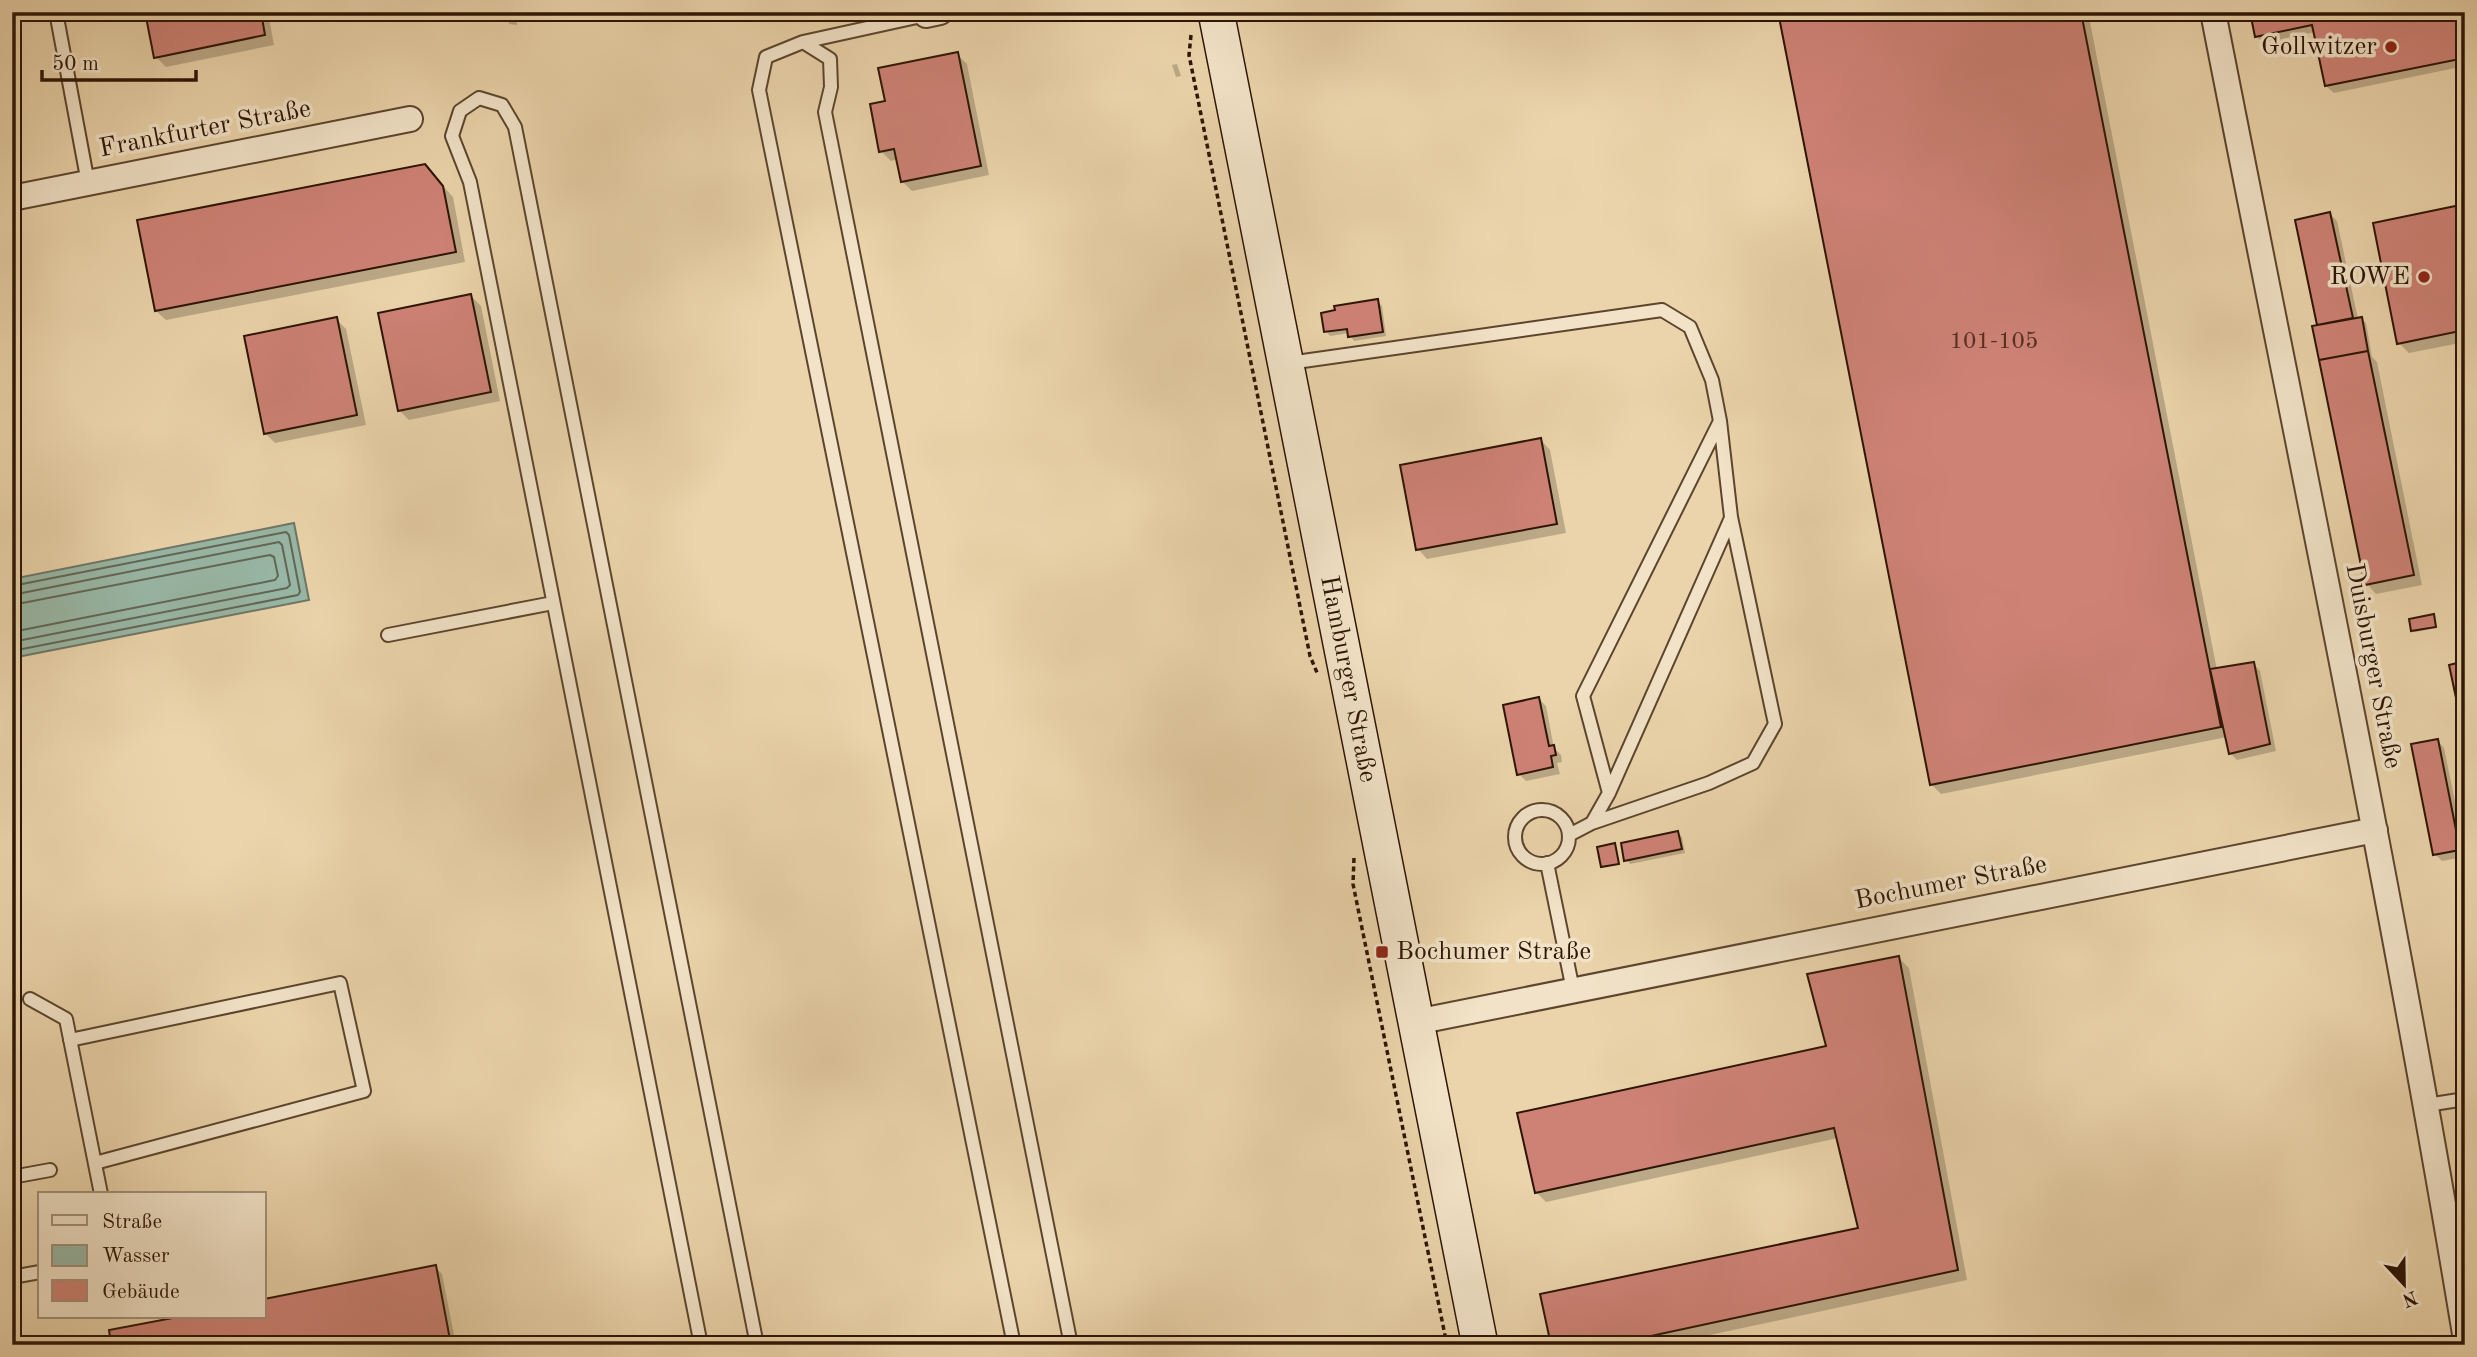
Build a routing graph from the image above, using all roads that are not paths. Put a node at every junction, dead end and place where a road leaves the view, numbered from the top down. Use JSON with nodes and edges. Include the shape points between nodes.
{"nodes":[{"id":1,"x":56,"y":12,"type":"edge"},
{"id":2,"x":2213,"y":12,"type":"edge"},
{"id":3,"x":933,"y":14,"type":"edge"},
{"id":4,"x":1204,"y":22,"type":"edge"},
{"id":5,"x":803,"y":42,"type":"junction"},
{"id":6,"x":410,"y":119,"type":"dead end"},
{"id":7,"x":88,"y":183,"type":"junction"},
{"id":8,"x":12,"y":198,"type":"edge"},
{"id":9,"x":1285,"y":363,"type":"junction"},
{"id":10,"x":1720,"y":421,"type":"junction"},
{"id":11,"x":1731,"y":517,"type":"junction"},
{"id":12,"x":553,"y":603,"type":"junction"},
{"id":13,"x":388,"y":635,"type":"dead end"},
{"id":14,"x":1609,"y":793,"type":"junction"},
{"id":15,"x":1592,"y":823,"type":"junction"},
{"id":16,"x":2375,"y":830,"type":"junction"},
{"id":17,"x":1569,"y":835,"type":"junction"},
{"id":18,"x":1548,"y":863,"type":"junction"},
{"id":19,"x":1573,"y":990,"type":"junction"},
{"id":20,"x":30,"y":999,"type":"dead end"},
{"id":21,"x":1416,"y":1022,"type":"junction"},
{"id":22,"x":71,"y":1040,"type":"junction"},
{"id":23,"x":2465,"y":1099,"type":"edge"},
{"id":24,"x":2427,"y":1105,"type":"junction"},
{"id":25,"x":95,"y":1163,"type":"junction"},
{"id":26,"x":50,"y":1170,"type":"dead end"},
{"id":27,"x":12,"y":1177,"type":"edge"},
{"id":28,"x":101,"y":1192,"type":"edge"},
{"id":29,"x":38,"y":1272,"type":"edge"},
{"id":30,"x":12,"y":1277,"type":"edge"},
{"id":31,"x":2465,"y":1334,"type":"edge"},
{"id":32,"x":701,"y":1345,"type":"edge"},
{"id":33,"x":757,"y":1345,"type":"edge"},
{"id":34,"x":1014,"y":1345,"type":"edge"},
{"id":35,"x":1071,"y":1345,"type":"edge"},
{"id":36,"x":1480,"y":1345,"type":"edge"}],
"edges":[{"from":1,"to":7,"type":"lane"},
{"from":2,"to":16,"type":"street","name":"Duisburger Straße"},
{"from":3,"to":5,"type":"lane"},
{"from":4,"to":9,"type":"street","name":"Hamburger Straße"},
{"from":5,"to":34,"type":"lane","via":[[766,57],[759,90]]},
{"from":5,"to":35,"type":"lane","via":[[830,60],[831,87],[825,112]]},
{"from":6,"to":7,"type":"street","name":"Frankfurter Straße"},
{"from":7,"to":8,"type":"street","name":"Frankfurter Straße"},
{"from":9,"to":10,"type":"lane","via":[[1662,310],[1690,327],[1712,380]]},
{"from":9,"to":21,"type":"street","name":"Hamburger Straße"},
{"from":10,"to":11,"type":"lane"},
{"from":10,"to":14,"type":"lane","via":[[1583,696]]},
{"from":11,"to":14,"type":"lane"},
{"from":11,"to":15,"type":"lane","via":[[1775,724],[1753,763]]},
{"from":12,"to":13,"type":"lane"},
{"from":12,"to":32,"type":"lane"},
{"from":12,"to":33,"type":"lane","via":[[470,182],[452,136],[460,111],[479,98],[502,105],[516,127]]},
{"from":14,"to":15,"type":"lane"},
{"from":15,"to":17,"type":"lane"},
{"from":16,"to":19,"type":"street","name":"Bochumer Straße"},
{"from":16,"to":24,"type":"street","name":"Duisburger Straße"},
{"from":17,"to":18,"type":"lane","via":[[1559,858]]},
{"from":17,"to":18,"type":"lane","via":[[1556,813],[1531,812],[1521,820],[1516,845],[1534,863]]},
{"from":18,"to":19,"type":"lane"},
{"from":19,"to":21,"type":"street","name":"Bochumer Straße"},
{"from":20,"to":22,"type":"lane","via":[[66,1019]]},
{"from":21,"to":36,"type":"street","name":"Hamburger Straße"},
{"from":22,"to":25,"type":"lane"},
{"from":22,"to":25,"type":"lane","via":[[340,983],[364,1091]]},
{"from":23,"to":24,"type":"lane"},
{"from":24,"to":31,"type":"street","name":"Duisburger Straße"},
{"from":25,"to":28,"type":"lane"},
{"from":26,"to":27,"type":"lane"},
{"from":29,"to":30,"type":"lane"}]}
